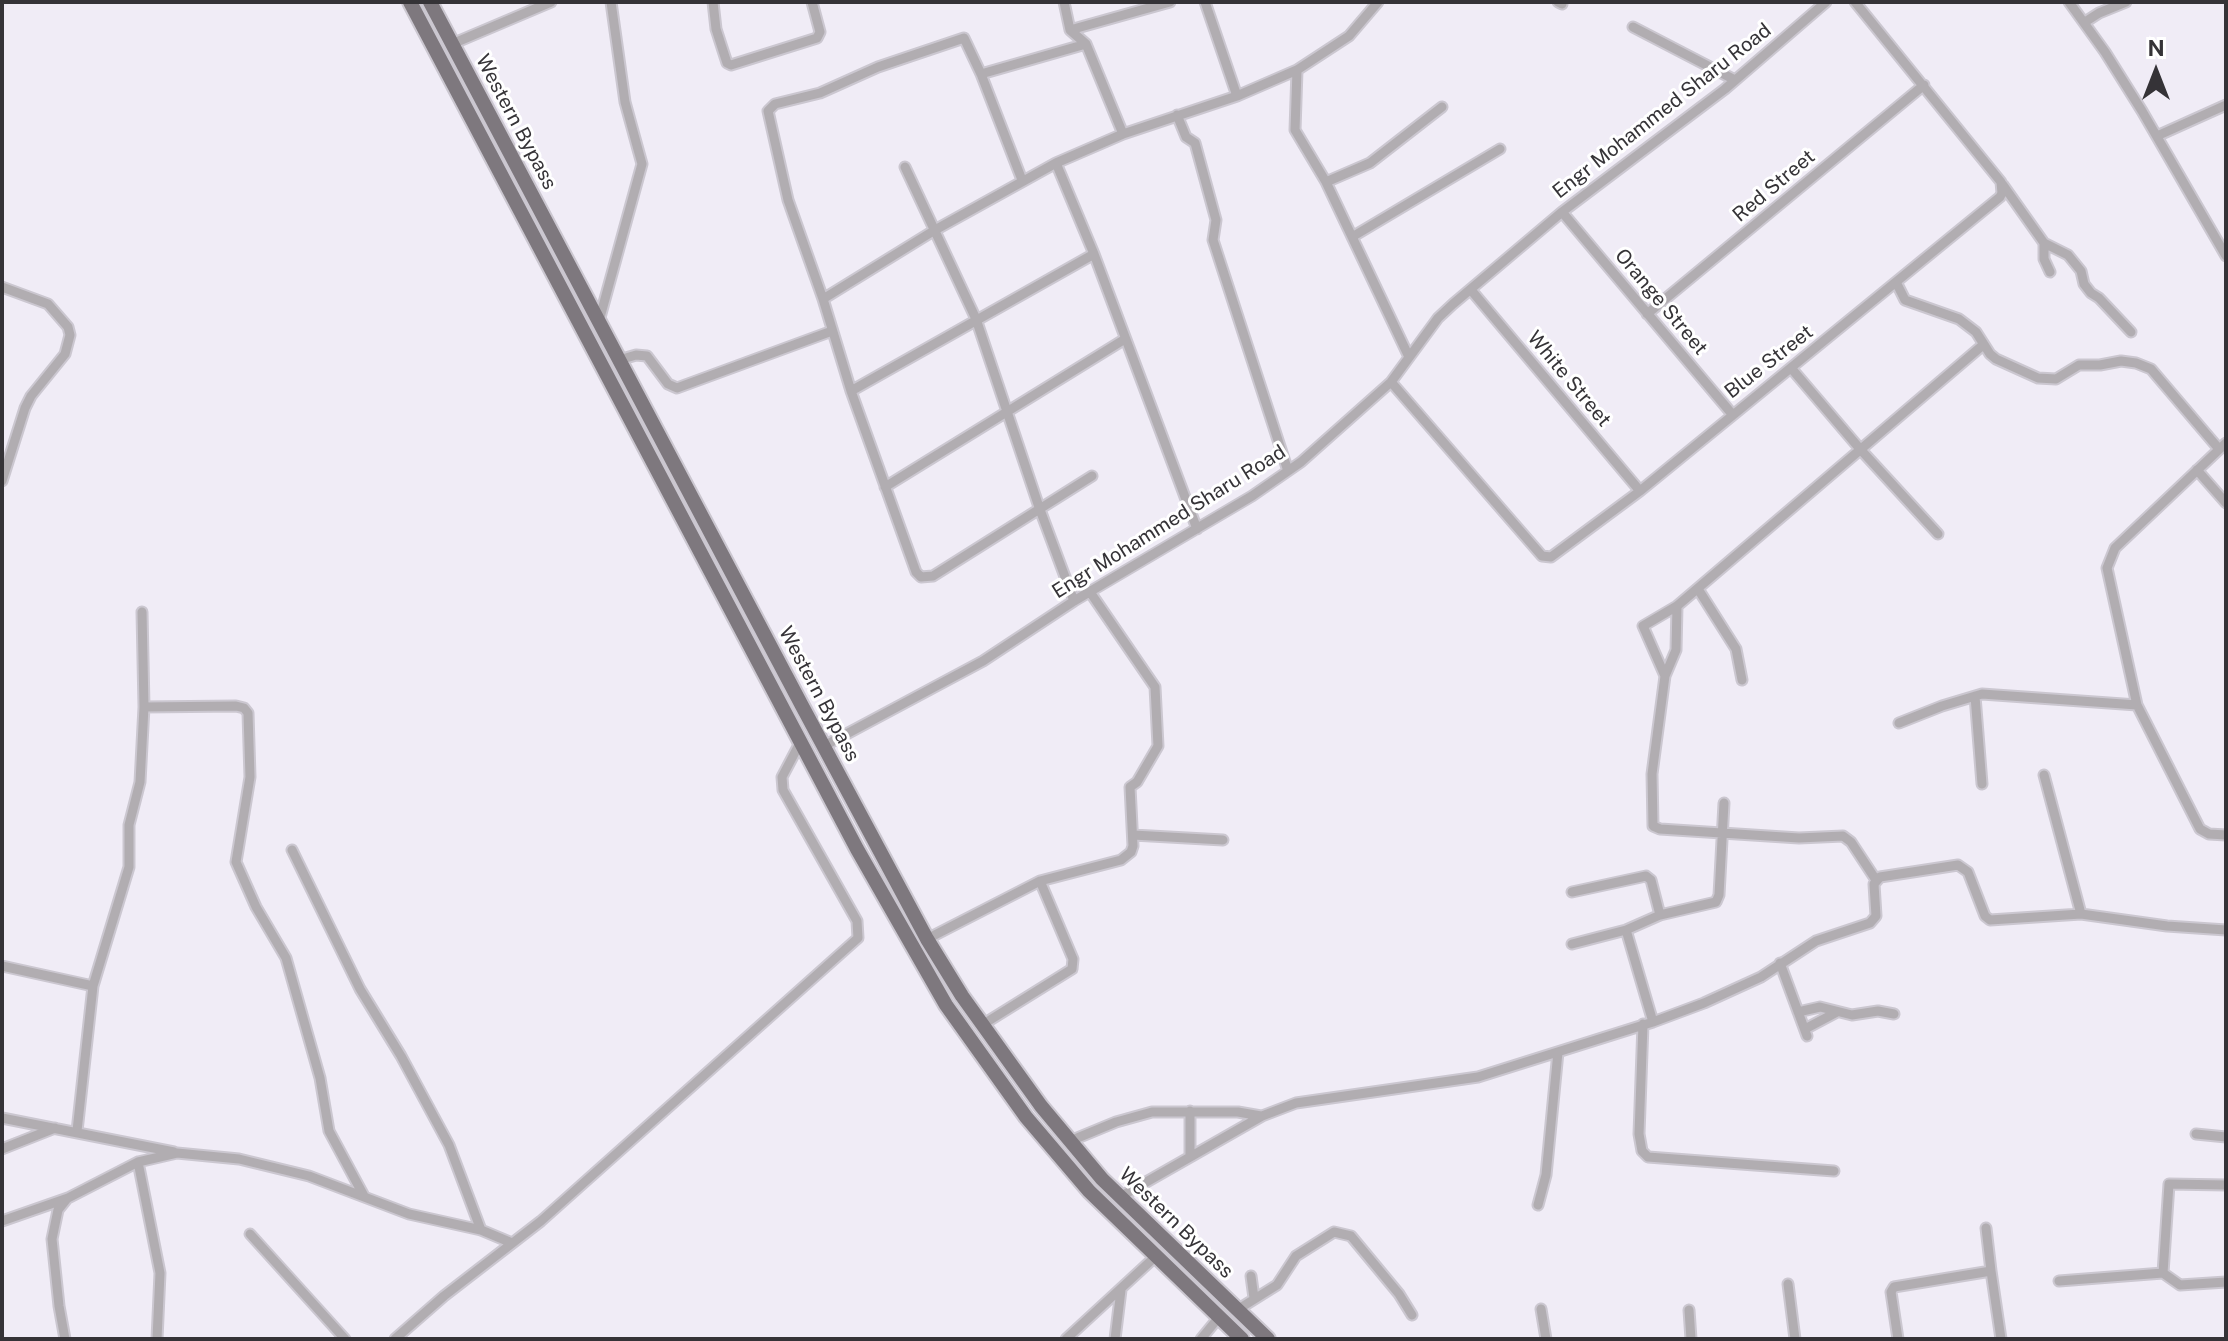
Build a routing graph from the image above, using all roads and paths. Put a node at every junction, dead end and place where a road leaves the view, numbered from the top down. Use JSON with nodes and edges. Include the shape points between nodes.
{"nodes":[{"id":1,"x":410,"y":2,"type":"edge"},
{"id":2,"x":430,"y":2,"type":"edge"},
{"id":3,"x":551,"y":2,"type":"edge"},
{"id":4,"x":611,"y":2,"type":"edge"},
{"id":5,"x":713,"y":2,"type":"edge"},
{"id":6,"x":812,"y":2,"type":"edge"},
{"id":7,"x":1064,"y":2,"type":"edge"},
{"id":8,"x":1170,"y":2,"type":"edge"},
{"id":9,"x":1205,"y":2,"type":"edge"},
{"id":10,"x":1378,"y":2,"type":"edge"},
{"id":11,"x":1826,"y":2,"type":"edge"},
{"id":12,"x":1855,"y":2,"type":"edge"},
{"id":13,"x":2069,"y":2,"type":"edge"},
{"id":14,"x":2126,"y":2,"type":"edge"},
{"id":15,"x":2085,"y":22,"type":"junction"},
{"id":16,"x":1633,"y":27,"type":"dead end"},
{"id":17,"x":1070,"y":30,"type":"junction"},
{"id":18,"x":452,"y":44,"type":"junction"},
{"id":19,"x":1086,"y":44,"type":"junction"},
{"id":20,"x":1297,"y":70,"type":"junction"},
{"id":21,"x":981,"y":74,"type":"junction"},
{"id":22,"x":1735,"y":80,"type":"junction"},
{"id":23,"x":1924,"y":85,"type":"junction"},
{"id":24,"x":1237,"y":96,"type":"junction"},
{"id":25,"x":2226,"y":105,"type":"edge"},
{"id":26,"x":1442,"y":107,"type":"dead end"},
{"id":27,"x":1177,"y":115,"type":"junction"},
{"id":28,"x":1123,"y":134,"type":"junction"},
{"id":29,"x":2157,"y":136,"type":"junction"},
{"id":30,"x":1500,"y":149,"type":"dead end"},
{"id":31,"x":1056,"y":163,"type":"junction"},
{"id":32,"x":905,"y":167,"type":"dead end"},
{"id":33,"x":1022,"y":180,"type":"junction"},
{"id":34,"x":1326,"y":182,"type":"junction"},
{"id":35,"x":2001,"y":182,"type":"junction"},
{"id":36,"x":1562,"y":212,"type":"junction"},
{"id":37,"x":935,"y":230,"type":"junction"},
{"id":38,"x":1352,"y":237,"type":"junction"},
{"id":39,"x":2044,"y":243,"type":"junction"},
{"id":40,"x":2224,"y":250,"type":"edge"},
{"id":41,"x":1094,"y":254,"type":"junction"},
{"id":42,"x":2050,"y":272,"type":"dead end"},
{"id":43,"x":1896,"y":282,"type":"junction"},
{"id":44,"x":2,"y":287,"type":"edge"},
{"id":45,"x":1471,"y":290,"type":"junction"},
{"id":46,"x":823,"y":299,"type":"junction"},
{"id":47,"x":1647,"y":314,"type":"junction"},
{"id":48,"x":976,"y":319,"type":"junction"},
{"id":49,"x":599,"y":322,"type":"junction"},
{"id":50,"x":832,"y":331,"type":"junction"},
{"id":51,"x":2131,"y":332,"type":"dead end"},
{"id":52,"x":1125,"y":339,"type":"junction"},
{"id":53,"x":1983,"y":345,"type":"junction"},
{"id":54,"x":1409,"y":357,"type":"junction"},
{"id":55,"x":619,"y":360,"type":"junction"},
{"id":56,"x":1791,"y":368,"type":"junction"},
{"id":57,"x":1391,"y":382,"type":"junction"},
{"id":58,"x":851,"y":391,"type":"junction"},
{"id":59,"x":1007,"y":410,"type":"junction"},
{"id":60,"x":1732,"y":414,"type":"junction"},
{"id":61,"x":2223,"y":446,"type":"edge"},
{"id":62,"x":1860,"y":449,"type":"junction"},
{"id":63,"x":2197,"y":470,"type":"junction"},
{"id":64,"x":1288,"y":471,"type":"junction"},
{"id":65,"x":1092,"y":476,"type":"dead end"},
{"id":66,"x":2,"y":481,"type":"edge"},
{"id":67,"x":885,"y":487,"type":"junction"},
{"id":68,"x":1640,"y":491,"type":"junction"},
{"id":69,"x":2226,"y":503,"type":"edge"},
{"id":70,"x":1039,"y":507,"type":"junction"},
{"id":71,"x":1197,"y":529,"type":"junction"},
{"id":72,"x":1938,"y":534,"type":"dead end"},
{"id":73,"x":1698,"y":589,"type":"junction"},
{"id":74,"x":1090,"y":592,"type":"junction"},
{"id":75,"x":1074,"y":601,"type":"junction"},
{"id":76,"x":1677,"y":606,"type":"junction"},
{"id":77,"x":142,"y":612,"type":"dead end"},
{"id":78,"x":1665,"y":676,"type":"junction"},
{"id":79,"x":1742,"y":680,"type":"dead end"},
{"id":80,"x":1975,"y":696,"type":"junction"},
{"id":81,"x":2137,"y":705,"type":"junction"},
{"id":82,"x":144,"y":707,"type":"junction"},
{"id":83,"x":1899,"y":723,"type":"dead end"},
{"id":84,"x":801,"y":741,"type":"junction"},
{"id":85,"x":824,"y":746,"type":"junction"},
{"id":86,"x":2044,"y":775,"type":"dead end"},
{"id":87,"x":1982,"y":784,"type":"dead end"},
{"id":88,"x":1724,"y":803,"type":"dead end"},
{"id":89,"x":1722,"y":832,"type":"junction"},
{"id":90,"x":1133,"y":835,"type":"junction"},
{"id":91,"x":2226,"y":835,"type":"edge"},
{"id":92,"x":1223,"y":840,"type":"dead end"},
{"id":93,"x":292,"y":850,"type":"dead end"},
{"id":94,"x":1876,"y":880,"type":"junction"},
{"id":95,"x":1040,"y":881,"type":"junction"},
{"id":96,"x":1572,"y":892,"type":"dead end"},
{"id":97,"x":2081,"y":914,"type":"junction"},
{"id":98,"x":1660,"y":915,"type":"junction"},
{"id":99,"x":1626,"y":930,"type":"junction"},
{"id":100,"x":2226,"y":930,"type":"edge"},
{"id":101,"x":927,"y":939,"type":"junction"},
{"id":102,"x":1572,"y":944,"type":"dead end"},
{"id":103,"x":1780,"y":963,"type":"junction"},
{"id":104,"x":2,"y":966,"type":"edge"},
{"id":105,"x":93,"y":986,"type":"junction"},
{"id":106,"x":1798,"y":1012,"type":"junction"},
{"id":107,"x":1838,"y":1012,"type":"junction"},
{"id":108,"x":1894,"y":1014,"type":"dead end"},
{"id":109,"x":1648,"y":1023,"type":"junction"},
{"id":110,"x":982,"y":1025,"type":"junction"},
{"id":111,"x":1558,"y":1052,"type":"junction"},
{"id":112,"x":1190,"y":1111,"type":"junction"},
{"id":113,"x":1262,"y":1116,"type":"junction"},
{"id":114,"x":2,"y":1118,"type":"edge"},
{"id":115,"x":56,"y":1128,"type":"junction"},
{"id":116,"x":77,"y":1131,"type":"junction"},
{"id":117,"x":2196,"y":1134,"type":"dead end"},
{"id":118,"x":2226,"y":1137,"type":"edge"},
{"id":119,"x":1070,"y":1141,"type":"junction"},
{"id":120,"x":2,"y":1149,"type":"edge"},
{"id":121,"x":177,"y":1153,"type":"junction"},
{"id":122,"x":1190,"y":1157,"type":"junction"},
{"id":123,"x":138,"y":1162,"type":"junction"},
{"id":124,"x":1834,"y":1171,"type":"dead end"},
{"id":125,"x":2226,"y":1185,"type":"edge"},
{"id":126,"x":364,"y":1196,"type":"junction"},
{"id":127,"x":1120,"y":1197,"type":"junction"},
{"id":128,"x":68,"y":1198,"type":"junction"},
{"id":129,"x":1538,"y":1205,"type":"dead end"},
{"id":130,"x":2,"y":1221,"type":"edge"},
{"id":131,"x":1986,"y":1228,"type":"dead end"},
{"id":132,"x":481,"y":1230,"type":"junction"},
{"id":133,"x":250,"y":1234,"type":"dead end"},
{"id":134,"x":512,"y":1243,"type":"junction"},
{"id":135,"x":1155,"y":1257,"type":"junction"},
{"id":136,"x":1991,"y":1271,"type":"junction"},
{"id":137,"x":2163,"y":1273,"type":"junction"},
{"id":138,"x":1251,"y":1276,"type":"dead end"},
{"id":139,"x":2059,"y":1281,"type":"dead end"},
{"id":140,"x":2226,"y":1282,"type":"edge"},
{"id":141,"x":1788,"y":1284,"type":"dead end"},
{"id":142,"x":1121,"y":1290,"type":"junction"},
{"id":143,"x":1254,"y":1298,"type":"junction"},
{"id":144,"x":1541,"y":1309,"type":"dead end"},
{"id":145,"x":1237,"y":1310,"type":"junction"},
{"id":146,"x":1689,"y":1310,"type":"dead end"},
{"id":147,"x":1412,"y":1315,"type":"dead end"},
{"id":148,"x":1219,"y":1317,"type":"junction"},
{"id":149,"x":65,"y":1339,"type":"edge"},
{"id":150,"x":157,"y":1339,"type":"edge"},
{"id":151,"x":345,"y":1339,"type":"edge"},
{"id":152,"x":395,"y":1339,"type":"edge"},
{"id":153,"x":1066,"y":1339,"type":"edge"},
{"id":154,"x":1115,"y":1339,"type":"edge"},
{"id":155,"x":1201,"y":1339,"type":"edge"},
{"id":156,"x":1242,"y":1339,"type":"edge"},
{"id":157,"x":1268,"y":1339,"type":"edge"},
{"id":158,"x":1546,"y":1339,"type":"edge"},
{"id":159,"x":1691,"y":1339,"type":"edge"},
{"id":160,"x":1795,"y":1339,"type":"edge"},
{"id":161,"x":1898,"y":1339,"type":"edge"},
{"id":162,"x":2001,"y":1339,"type":"edge"}],
"edges":[{"from":1,"to":84,"type":"main road","name":"Western Bypass"},
{"from":2,"to":18,"type":"main road","name":"Western Bypass"},
{"from":3,"to":18,"type":"street"},
{"from":4,"to":49,"type":"street","via":[[625,102],[642,164]]},
{"from":5,"to":6,"type":"street","via":[[716,29],[731,65],[817,38]]},
{"from":7,"to":17,"type":"street"},
{"from":8,"to":17,"type":"street"},
{"from":9,"to":24,"type":"street"},
{"from":10,"to":20,"type":"street","via":[[1349,36]]},
{"from":11,"to":22,"type":"street","name":"Engr Mohammed Sharu Road"},
{"from":12,"to":23,"type":"street"},
{"from":13,"to":15,"type":"street"},
{"from":14,"to":15,"type":"street"},
{"from":15,"to":29,"type":"street"},
{"from":16,"to":22,"type":"street"},
{"from":17,"to":19,"type":"street"},
{"from":18,"to":49,"type":"main road","name":"Western Bypass"},
{"from":19,"to":21,"type":"street"},
{"from":19,"to":28,"type":"street"},
{"from":20,"to":24,"type":"street"},
{"from":20,"to":34,"type":"street","via":[[1295,130]]},
{"from":21,"to":33,"type":"street"},
{"from":21,"to":46,"type":"street","via":[[967,40],[958,38],[771,107],[768,116],[788,200]]},
{"from":22,"to":36,"type":"street","name":"Engr Mohammed Sharu Road"},
{"from":23,"to":35,"type":"street"},
{"from":23,"to":47,"type":"street","name":"Red Street"},
{"from":24,"to":27,"type":"street"},
{"from":25,"to":29,"type":"street"},
{"from":26,"to":34,"type":"street","via":[[1370,163]]},
{"from":27,"to":28,"type":"street"},
{"from":27,"to":64,"type":"street","via":[[1186,137],[1195,143],[1216,220],[1213,240]]},
{"from":28,"to":31,"type":"street"},
{"from":29,"to":40,"type":"street"},
{"from":30,"to":38,"type":"street"},
{"from":31,"to":33,"type":"street"},
{"from":31,"to":41,"type":"street"},
{"from":32,"to":37,"type":"street"},
{"from":33,"to":37,"type":"street"},
{"from":34,"to":38,"type":"street"},
{"from":35,"to":39,"type":"street"},
{"from":35,"to":43,"type":"street","name":"Blue Street","via":[[2000,197]]},
{"from":36,"to":45,"type":"street","name":"Engr Mohammed Sharu Road"},
{"from":36,"to":47,"type":"street","name":"Orange Street"},
{"from":37,"to":46,"type":"street"},
{"from":37,"to":48,"type":"street"},
{"from":38,"to":54,"type":"street"},
{"from":39,"to":42,"type":"street"},
{"from":39,"to":51,"type":"street","via":[[2068,255],[2091,293]]},
{"from":41,"to":48,"type":"street"},
{"from":41,"to":52,"type":"street"},
{"from":43,"to":53,"type":"street","via":[[1905,300],[1959,319]]},
{"from":43,"to":56,"type":"street","name":"Blue Street"},
{"from":44,"to":66,"type":"street","via":[[48,304],[70,335],[65,354],[25,408]]},
{"from":45,"to":54,"type":"street","name":"Engr Mohammed Sharu Road","via":[[1438,318]]},
{"from":45,"to":68,"type":"street","name":"White Street"},
{"from":46,"to":50,"type":"street"},
{"from":47,"to":60,"type":"street","name":"Orange Street"},
{"from":48,"to":58,"type":"street"},
{"from":48,"to":59,"type":"street"},
{"from":49,"to":55,"type":"main road","name":"Western Bypass"},
{"from":50,"to":55,"type":"street","via":[[677,388],[647,356]]},
{"from":50,"to":58,"type":"street"},
{"from":52,"to":59,"type":"street"},
{"from":52,"to":71,"type":"street"},
{"from":53,"to":61,"type":"street","via":[[1996,359],[2050,380],[2079,365],[2121,361],[2144,366]]},
{"from":53,"to":62,"type":"street"},
{"from":54,"to":57,"type":"street","name":"Engr Mohammed Sharu Road"},
{"from":55,"to":85,"type":"main road","name":"Western Bypass"},
{"from":56,"to":60,"type":"street","name":"Blue Street"},
{"from":56,"to":62,"type":"street"},
{"from":57,"to":64,"type":"street","name":"Engr Mohammed Sharu Road"},
{"from":57,"to":68,"type":"street","name":"Blue Street","via":[[1542,556],[1554,555]]},
{"from":58,"to":67,"type":"street"},
{"from":59,"to":67,"type":"street"},
{"from":59,"to":70,"type":"street"},
{"from":60,"to":68,"type":"street","name":"Blue Street"},
{"from":61,"to":63,"type":"street"},
{"from":62,"to":72,"type":"street"},
{"from":62,"to":73,"type":"street"},
{"from":63,"to":69,"type":"street"},
{"from":63,"to":81,"type":"street","via":[[2109,558],[2108,578]]},
{"from":64,"to":71,"type":"street","name":"Engr Mohammed Sharu Road"},
{"from":65,"to":70,"type":"street"},
{"from":67,"to":70,"type":"street","via":[[916,572],[927,579]]},
{"from":70,"to":75,"type":"street"},
{"from":71,"to":74,"type":"street","name":"Engr Mohammed Sharu Road"},
{"from":73,"to":76,"type":"street"},
{"from":73,"to":79,"type":"street","via":[[1736,649]]},
{"from":74,"to":75,"type":"street","name":"Engr Mohammed Sharu Road"},
{"from":74,"to":90,"type":"street","via":[[1155,687],[1158,746],[1130,787]]},
{"from":75,"to":85,"type":"street","name":"Engr Mohammed Sharu Road","via":[[983,661]]},
{"from":76,"to":78,"type":"street","via":[[1676,650]]},
{"from":76,"to":78,"type":"street","via":[[1643,626]]},
{"from":77,"to":82,"type":"street"},
{"from":78,"to":89,"type":"street","via":[[1652,774],[1652,822],[1660,829]]},
{"from":80,"to":81,"type":"street"},
{"from":80,"to":83,"type":"street"},
{"from":80,"to":87,"type":"street"},
{"from":81,"to":91,"type":"street","via":[[2200,829]]},
{"from":82,"to":105,"type":"street","via":[[129,867]]},
{"from":82,"to":126,"type":"street","via":[[236,706],[248,713],[250,777],[236,862],[286,958],[320,1078],[329,1131]]},
{"from":84,"to":134,"type":"street","via":[[782,777],[783,790],[857,921],[858,938]]},
{"from":84,"to":135,"type":"main road","name":"Western Bypass","via":[[916,956],[981,1057],[1054,1151]]},
{"from":85,"to":101,"type":"main road","name":"Western Bypass"},
{"from":86,"to":97,"type":"street"},
{"from":88,"to":89,"type":"street"},
{"from":89,"to":94,"type":"street","via":[[1843,836]]},
{"from":89,"to":98,"type":"street","via":[[1718,900]]},
{"from":90,"to":92,"type":"street"},
{"from":90,"to":95,"type":"street","via":[[1131,852],[1121,860]]},
{"from":93,"to":132,"type":"street","via":[[354,977],[449,1145]]},
{"from":94,"to":97,"type":"street","via":[[1958,865],[1968,872],[1990,920]]},
{"from":94,"to":103,"type":"street","via":[[1874,920],[1816,941]]},
{"from":95,"to":101,"type":"street"},
{"from":95,"to":110,"type":"street","via":[[1073,959],[1072,969]]},
{"from":96,"to":98,"type":"street","via":[[1646,876]]},
{"from":97,"to":100,"type":"street"},
{"from":98,"to":99,"type":"street"},
{"from":99,"to":102,"type":"street"},
{"from":99,"to":109,"type":"street"},
{"from":101,"to":110,"type":"main road","name":"Western Bypass"},
{"from":103,"to":106,"type":"street"},
{"from":103,"to":109,"type":"street","via":[[1747,983]]},
{"from":104,"to":105,"type":"street"},
{"from":105,"to":116,"type":"street"},
{"from":106,"to":107,"type":"street","via":[[1820,1007]]},
{"from":106,"to":107,"type":"street","via":[[1806,1032]]},
{"from":107,"to":108,"type":"street"},
{"from":109,"to":111,"type":"street"},
{"from":109,"to":124,"type":"street","via":[[1639,1134],[1648,1157]]},
{"from":110,"to":119,"type":"main road","name":"Western Bypass"},
{"from":111,"to":113,"type":"street","via":[[1478,1077],[1300,1102]]},
{"from":111,"to":129,"type":"street","via":[[1546,1175]]},
{"from":112,"to":113,"type":"street"},
{"from":112,"to":119,"type":"street","via":[[1152,1112]]},
{"from":112,"to":122,"type":"street"},
{"from":113,"to":122,"type":"street"},
{"from":114,"to":115,"type":"street"},
{"from":115,"to":116,"type":"street"},
{"from":115,"to":120,"type":"street"},
{"from":116,"to":121,"type":"street"},
{"from":117,"to":118,"type":"street"},
{"from":119,"to":127,"type":"main road","name":"Western Bypass"},
{"from":121,"to":123,"type":"street"},
{"from":121,"to":126,"type":"street","via":[[239,1159]]},
{"from":122,"to":127,"type":"street"},
{"from":123,"to":128,"type":"street"},
{"from":123,"to":150,"type":"street","via":[[160,1273]]},
{"from":125,"to":137,"type":"street","via":[[2169,1184]]},
{"from":126,"to":132,"type":"street","via":[[409,1214]]},
{"from":127,"to":145,"type":"main road","name":"Western Bypass"},
{"from":128,"to":130,"type":"street"},
{"from":128,"to":149,"type":"street","via":[[58,1210],[52,1239]]},
{"from":131,"to":136,"type":"street"},
{"from":132,"to":134,"type":"street"},
{"from":133,"to":151,"type":"street"},
{"from":134,"to":152,"type":"street"},
{"from":135,"to":142,"type":"street"},
{"from":135,"to":148,"type":"main road","name":"Western Bypass"},
{"from":136,"to":161,"type":"street","via":[[1894,1287]]},
{"from":136,"to":162,"type":"street"},
{"from":137,"to":139,"type":"street"},
{"from":137,"to":140,"type":"street","via":[[2180,1285]]},
{"from":138,"to":143,"type":"street"},
{"from":141,"to":160,"type":"street"},
{"from":142,"to":153,"type":"street"},
{"from":142,"to":154,"type":"street"},
{"from":143,"to":145,"type":"street"},
{"from":143,"to":147,"type":"street","via":[[1277,1285],[1296,1256],[1327,1235],[1343,1233],[1351,1236]]},
{"from":144,"to":158,"type":"street"},
{"from":145,"to":157,"type":"main road","name":"Western Bypass"},
{"from":146,"to":159,"type":"street"},
{"from":148,"to":155,"type":"street"},
{"from":148,"to":156,"type":"main road","name":"Western Bypass"}]}
